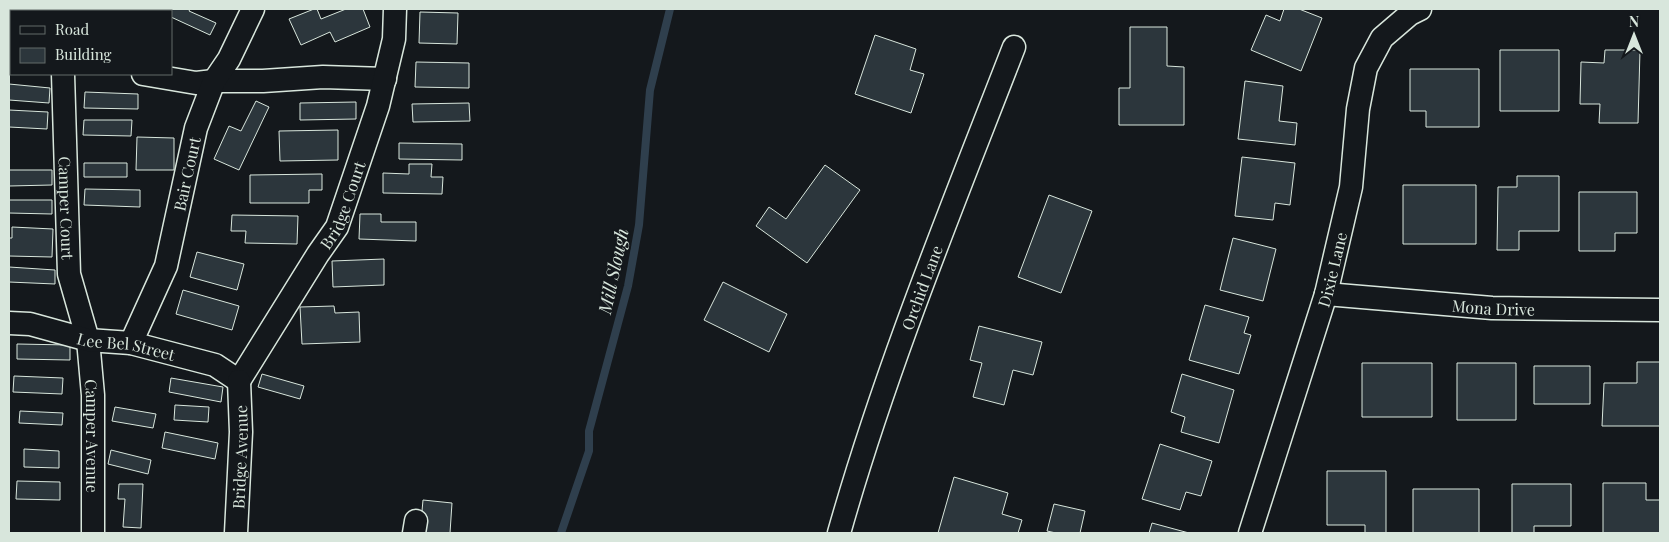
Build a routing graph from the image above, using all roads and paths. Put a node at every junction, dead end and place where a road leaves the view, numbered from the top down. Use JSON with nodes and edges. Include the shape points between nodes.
{"nodes":[{"id":1,"x":253,"y":9,"type":"edge"},
{"id":2,"x":395,"y":9,"type":"edge"},
{"id":3,"x":1415,"y":11,"type":"edge"},
{"id":4,"x":1014,"y":47,"type":"dead end"},
{"id":5,"x":63,"y":75,"type":"edge"},
{"id":6,"x":149,"y":75,"type":"edge"},
{"id":7,"x":385,"y":79,"type":"junction"},
{"id":8,"x":214,"y":80,"type":"junction"},
{"id":9,"x":1326,"y":294,"type":"junction"},
{"id":10,"x":1660,"y":310,"type":"edge"},
{"id":11,"x":9,"y":323,"type":"edge"},
{"id":12,"x":88,"y":340,"type":"junction"},
{"id":13,"x":131,"y":343,"type":"junction"},
{"id":14,"x":239,"y":381,"type":"junction"},
{"id":15,"x":93,"y":533,"type":"edge"},
{"id":16,"x":236,"y":533,"type":"edge"},
{"id":17,"x":839,"y":533,"type":"edge"},
{"id":18,"x":1250,"y":533,"type":"edge"}],
"edges":[{"from":1,"to":8,"type":"street","name":"Bair Court","via":[[229,59]]},
{"from":2,"to":7,"type":"street","name":"Bridge Court","via":[[394,39]]},
{"from":3,"to":9,"type":"street","name":"Dixie Lane","via":[[1382,38],[1366,68],[1358,109],[1351,187]]},
{"from":4,"to":17,"type":"street","name":"Orchid Lane","via":[[902,336]]},
{"from":5,"to":12,"type":"street","name":"Camper Court","via":[[69,274]]},
{"from":6,"to":8,"type":"street","via":[[196,83]]},
{"from":7,"to":8,"type":"street"},
{"from":7,"to":14,"type":"street","name":"Bridge Court","via":[[337,227]]},
{"from":8,"to":13,"type":"street","name":"Bair Court","via":[[196,128],[166,266]]},
{"from":9,"to":10,"type":"street","name":"Mona Drive","via":[[1492,308]]},
{"from":9,"to":18,"type":"street","name":"Dixie Lane"},
{"from":11,"to":12,"type":"street","name":"Lee Bel Street","via":[[30,324]]},
{"from":12,"to":13,"type":"street","name":"Lee Bel Street"},
{"from":12,"to":15,"type":"street","name":"Camper Avenue","via":[[93,394]]},
{"from":13,"to":14,"type":"street","name":"Lee Bel Street","via":[[215,366]]},
{"from":14,"to":16,"type":"street","name":"Bridge Avenue","via":[[241,432]]}]}
